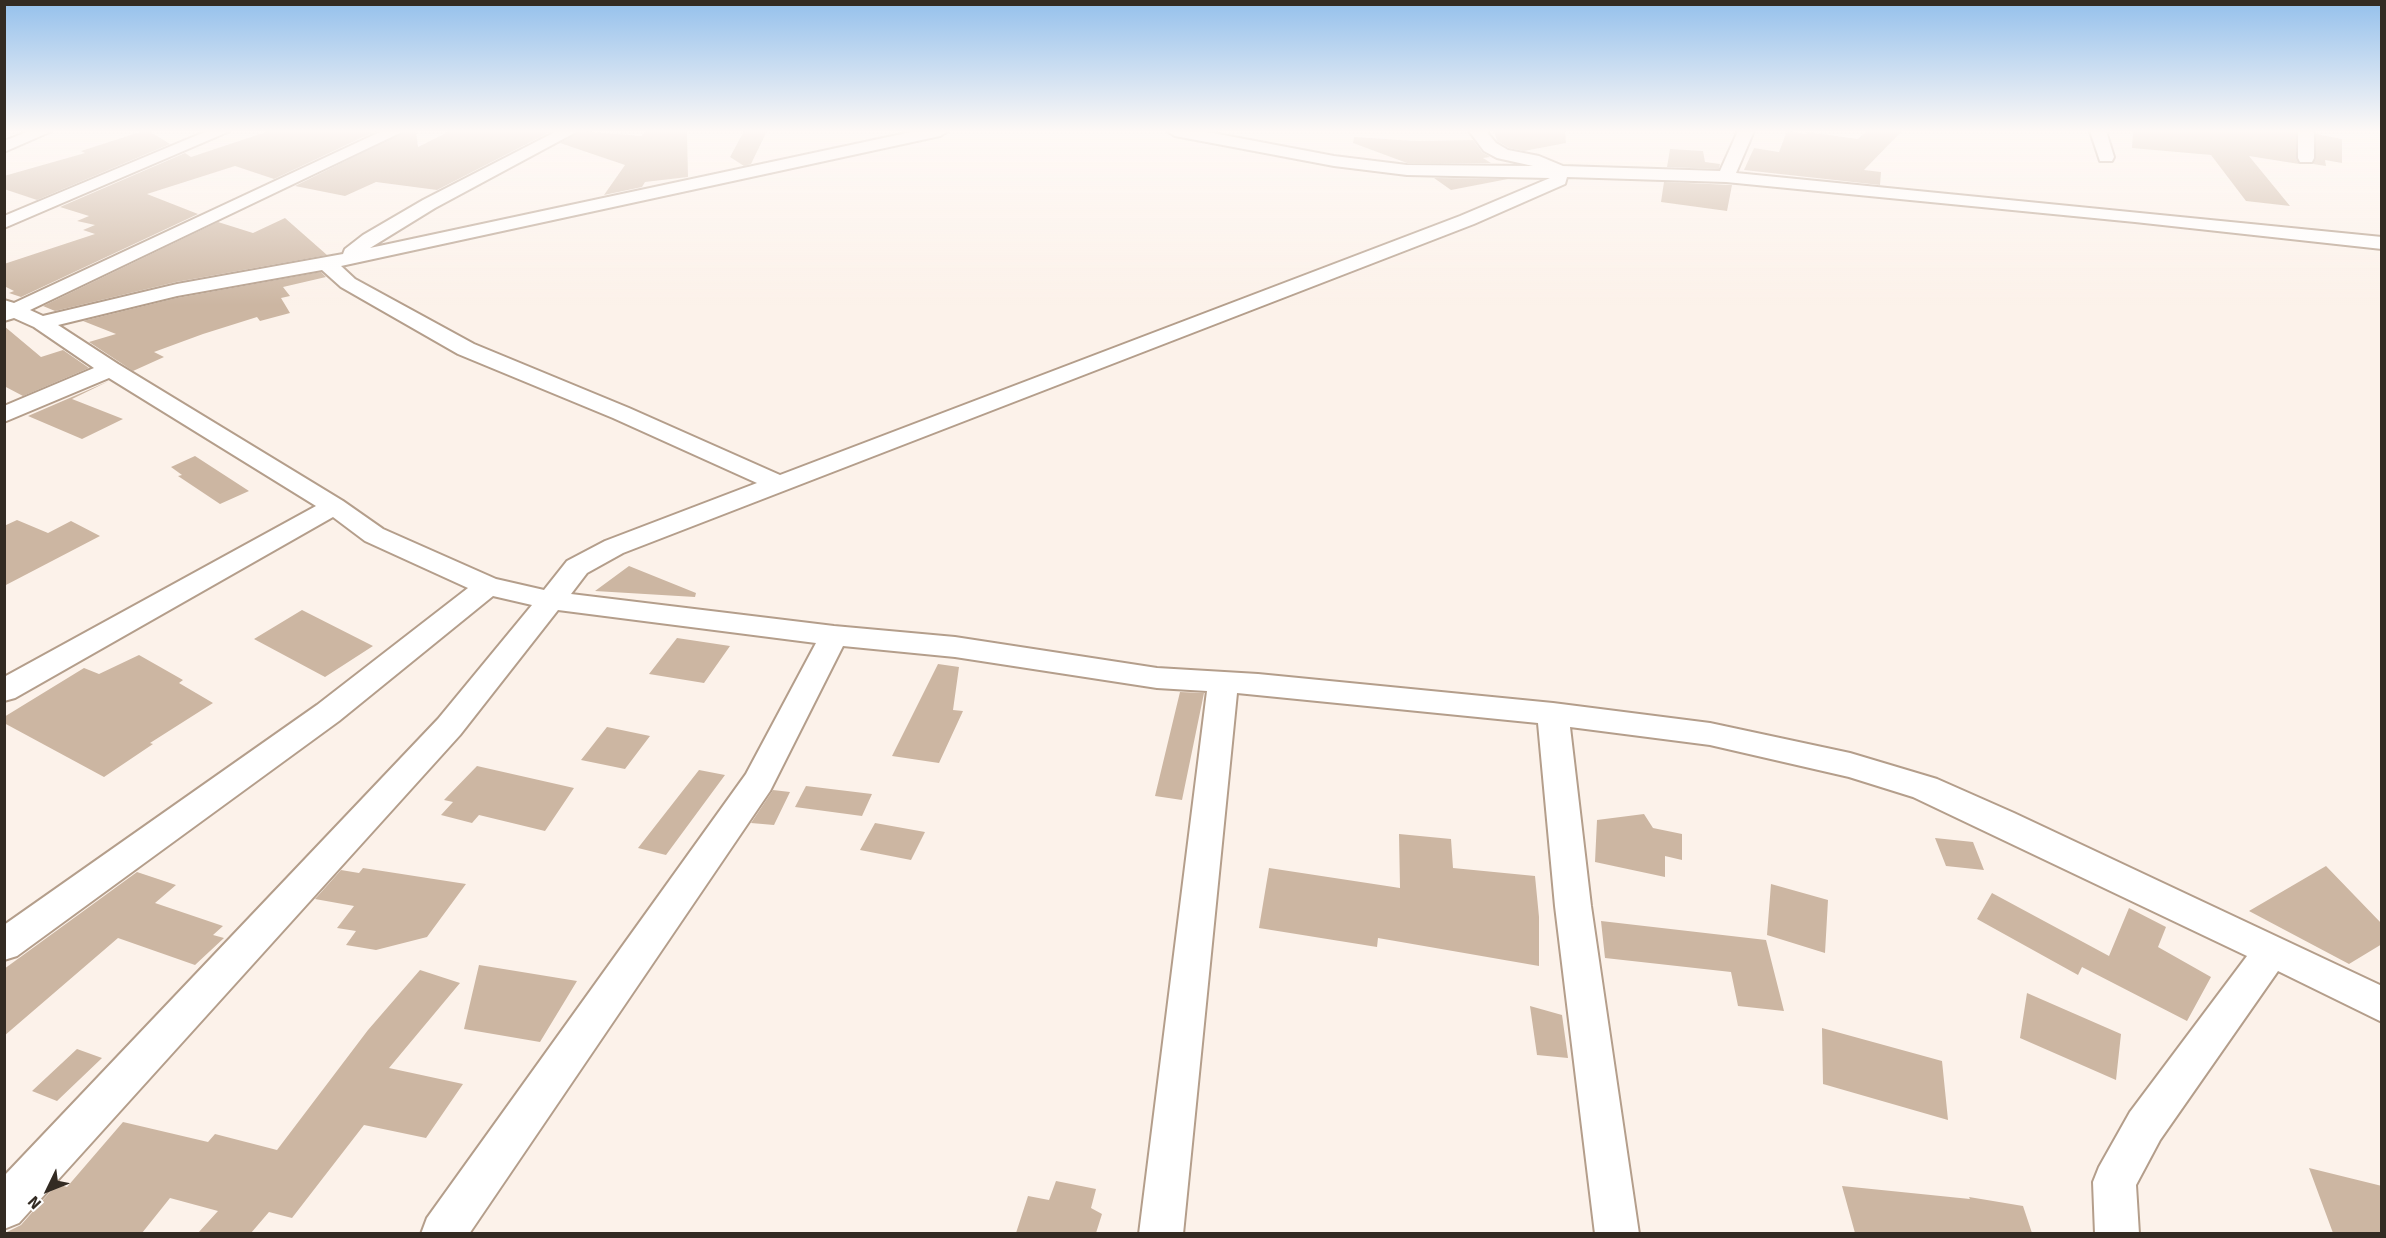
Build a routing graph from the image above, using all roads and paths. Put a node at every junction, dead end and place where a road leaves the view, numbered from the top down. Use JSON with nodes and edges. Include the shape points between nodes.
{"nodes":[{"id":1,"x":81,"y":189,"type":"edge"},
{"id":2,"x":271,"y":189,"type":"edge"},
{"id":3,"x":458,"y":189,"type":"edge"},
{"id":4,"x":671,"y":189,"type":"edge"},
{"id":5,"x":1539,"y":189,"type":"edge"},
{"id":6,"x":1853,"y":189,"type":"edge"},
{"id":7,"x":4,"y":223,"type":"edge"},
{"id":8,"x":2382,"y":243,"type":"edge"},
{"id":9,"x":334,"y":261,"type":"junction"},
{"id":10,"x":8,"y":311,"type":"edge"},
{"id":11,"x":41,"y":323,"type":"junction"},
{"id":12,"x":110,"y":369,"type":"junction"},
{"id":13,"x":4,"y":415,"type":"edge"},
{"id":14,"x":780,"y":484,"type":"junction"},
{"id":15,"x":334,"y":506,"type":"junction"},
{"id":16,"x":488,"y":586,"type":"junction"},
{"id":17,"x":550,"y":600,"type":"junction"},
{"id":18,"x":834,"y":636,"type":"junction"},
{"id":19,"x":1223,"y":683,"type":"junction"},
{"id":20,"x":4,"y":691,"type":"edge"},
{"id":21,"x":1553,"y":714,"type":"junction"},
{"id":22,"x":4,"y":945,"type":"edge"},
{"id":23,"x":2271,"y":952,"type":"junction"},
{"id":24,"x":2382,"y":1005,"type":"edge"},
{"id":25,"x":4,"y":1208,"type":"edge"},
{"id":26,"x":443,"y":1233,"type":"edge"},
{"id":27,"x":1161,"y":1233,"type":"edge"},
{"id":28,"x":1617,"y":1233,"type":"edge"},
{"id":29,"x":2117,"y":1233,"type":"edge"}],
"edges":[{"from":1,"to":7,"type":"street"},
{"from":2,"to":10,"type":"street"},
{"from":3,"to":9,"type":"street"},
{"from":4,"to":9,"type":"street"},
{"from":5,"to":14,"type":"street","via":[[1467,220]]},
{"from":6,"to":8,"type":"street"},
{"from":9,"to":11,"type":"street","via":[[177,290]]},
{"from":9,"to":14,"type":"street","via":[[348,283],[465,349],[621,412]]},
{"from":10,"to":11,"type":"street"},
{"from":11,"to":12,"type":"street"},
{"from":12,"to":13,"type":"street"},
{"from":12,"to":15,"type":"street"},
{"from":14,"to":17,"type":"street","via":[[614,547],[577,567]]},
{"from":15,"to":16,"type":"street","via":[[374,535]]},
{"from":15,"to":20,"type":"street"},
{"from":16,"to":17,"type":"street"},
{"from":16,"to":22,"type":"street","via":[[328,713]]},
{"from":17,"to":18,"type":"street"},
{"from":17,"to":25,"type":"street","via":[[448,727]]},
{"from":18,"to":19,"type":"street","via":[[955,647],[1157,678]]},
{"from":18,"to":26,"type":"street","via":[[758,782]]},
{"from":19,"to":21,"type":"street"},
{"from":19,"to":27,"type":"street"},
{"from":21,"to":23,"type":"street","via":[[1710,734],[1850,765],[1925,788],[2163,897]]},
{"from":21,"to":28,"type":"street","via":[[1573,906]]},
{"from":23,"to":24,"type":"street"},
{"from":23,"to":29,"type":"street","via":[[2134,1145],[2114,1182]]}]}
